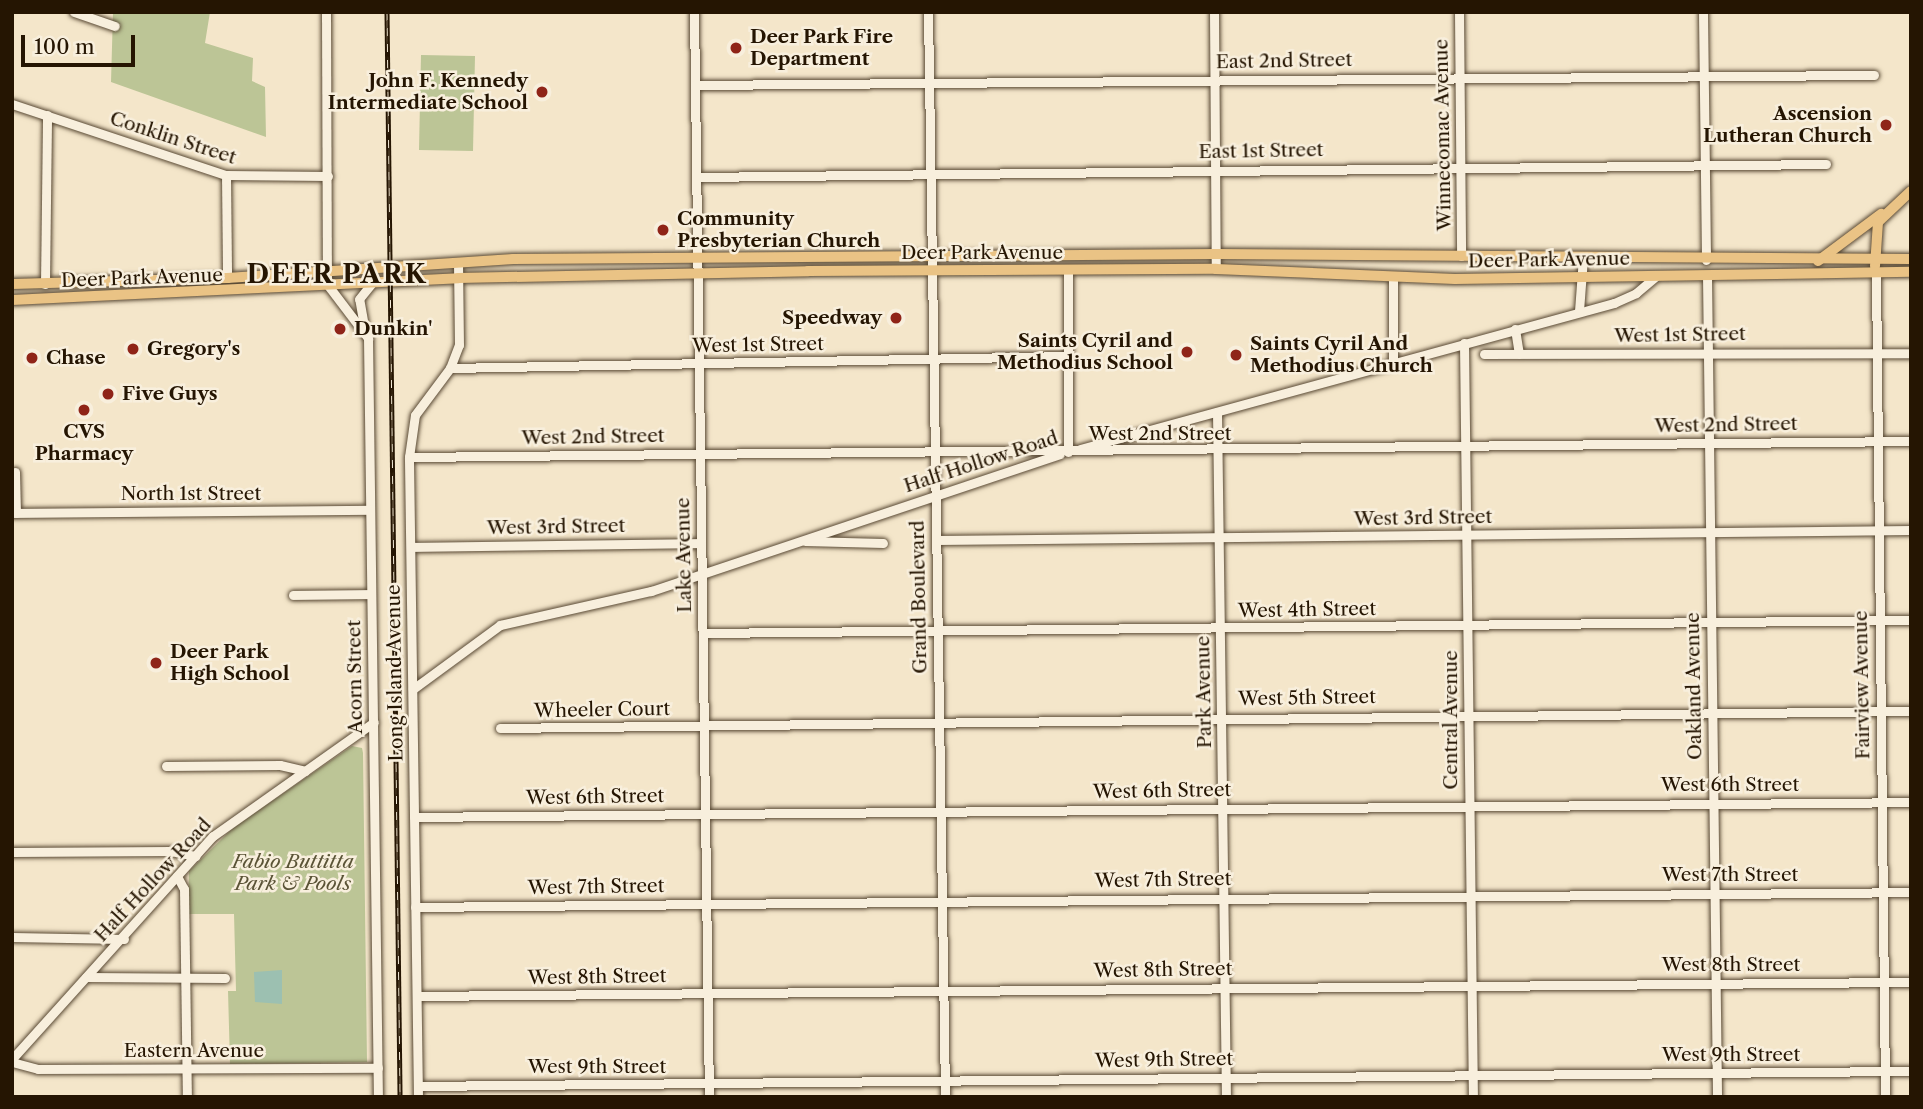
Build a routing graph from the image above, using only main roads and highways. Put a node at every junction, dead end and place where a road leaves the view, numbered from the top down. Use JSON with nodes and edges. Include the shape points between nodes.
{"nodes":[{"id":1,"x":1911,"y":191,"type":"edge"},
{"id":2,"x":1886,"y":211,"type":"junction"},
{"id":3,"x":1875,"y":259,"type":"junction"},
{"id":4,"x":1911,"y":259,"type":"edge"},
{"id":5,"x":1818,"y":261,"type":"junction"},
{"id":6,"x":1911,"y":272,"type":"edge"},
{"id":7,"x":1876,"y":273,"type":"junction"},
{"id":8,"x":138,"y":281,"type":"junction"},
{"id":9,"x":12,"y":284,"type":"edge"},
{"id":10,"x":111,"y":297,"type":"junction"},
{"id":11,"x":12,"y":300,"type":"edge"}],
"edges":[{"from":1,"to":2,"type":"main road"},
{"from":2,"to":3,"type":"main road","via":[[1875,229]]},
{"from":2,"to":5,"type":"main road"},
{"from":3,"to":4,"type":"main road","name":"Deer Park Avenue"},
{"from":3,"to":5,"type":"main road","name":"Deer Park Avenue"},
{"from":3,"to":7,"type":"main road"},
{"from":5,"to":8,"type":"main road","name":"Deer Park Avenue","via":[[1216,254],[697,257],[458,262]]},
{"from":6,"to":7,"type":"main road","name":"Deer Park Avenue"},
{"from":7,"to":10,"type":"main road","name":"Deer Park Avenue","via":[[1582,277],[1393,277],[1216,269],[697,273],[458,278]]},
{"from":8,"to":9,"type":"main road","name":"Deer Park Avenue"},
{"from":8,"to":10,"type":"main road"},
{"from":10,"to":11,"type":"main road","name":"Deer Park Avenue"}]}
